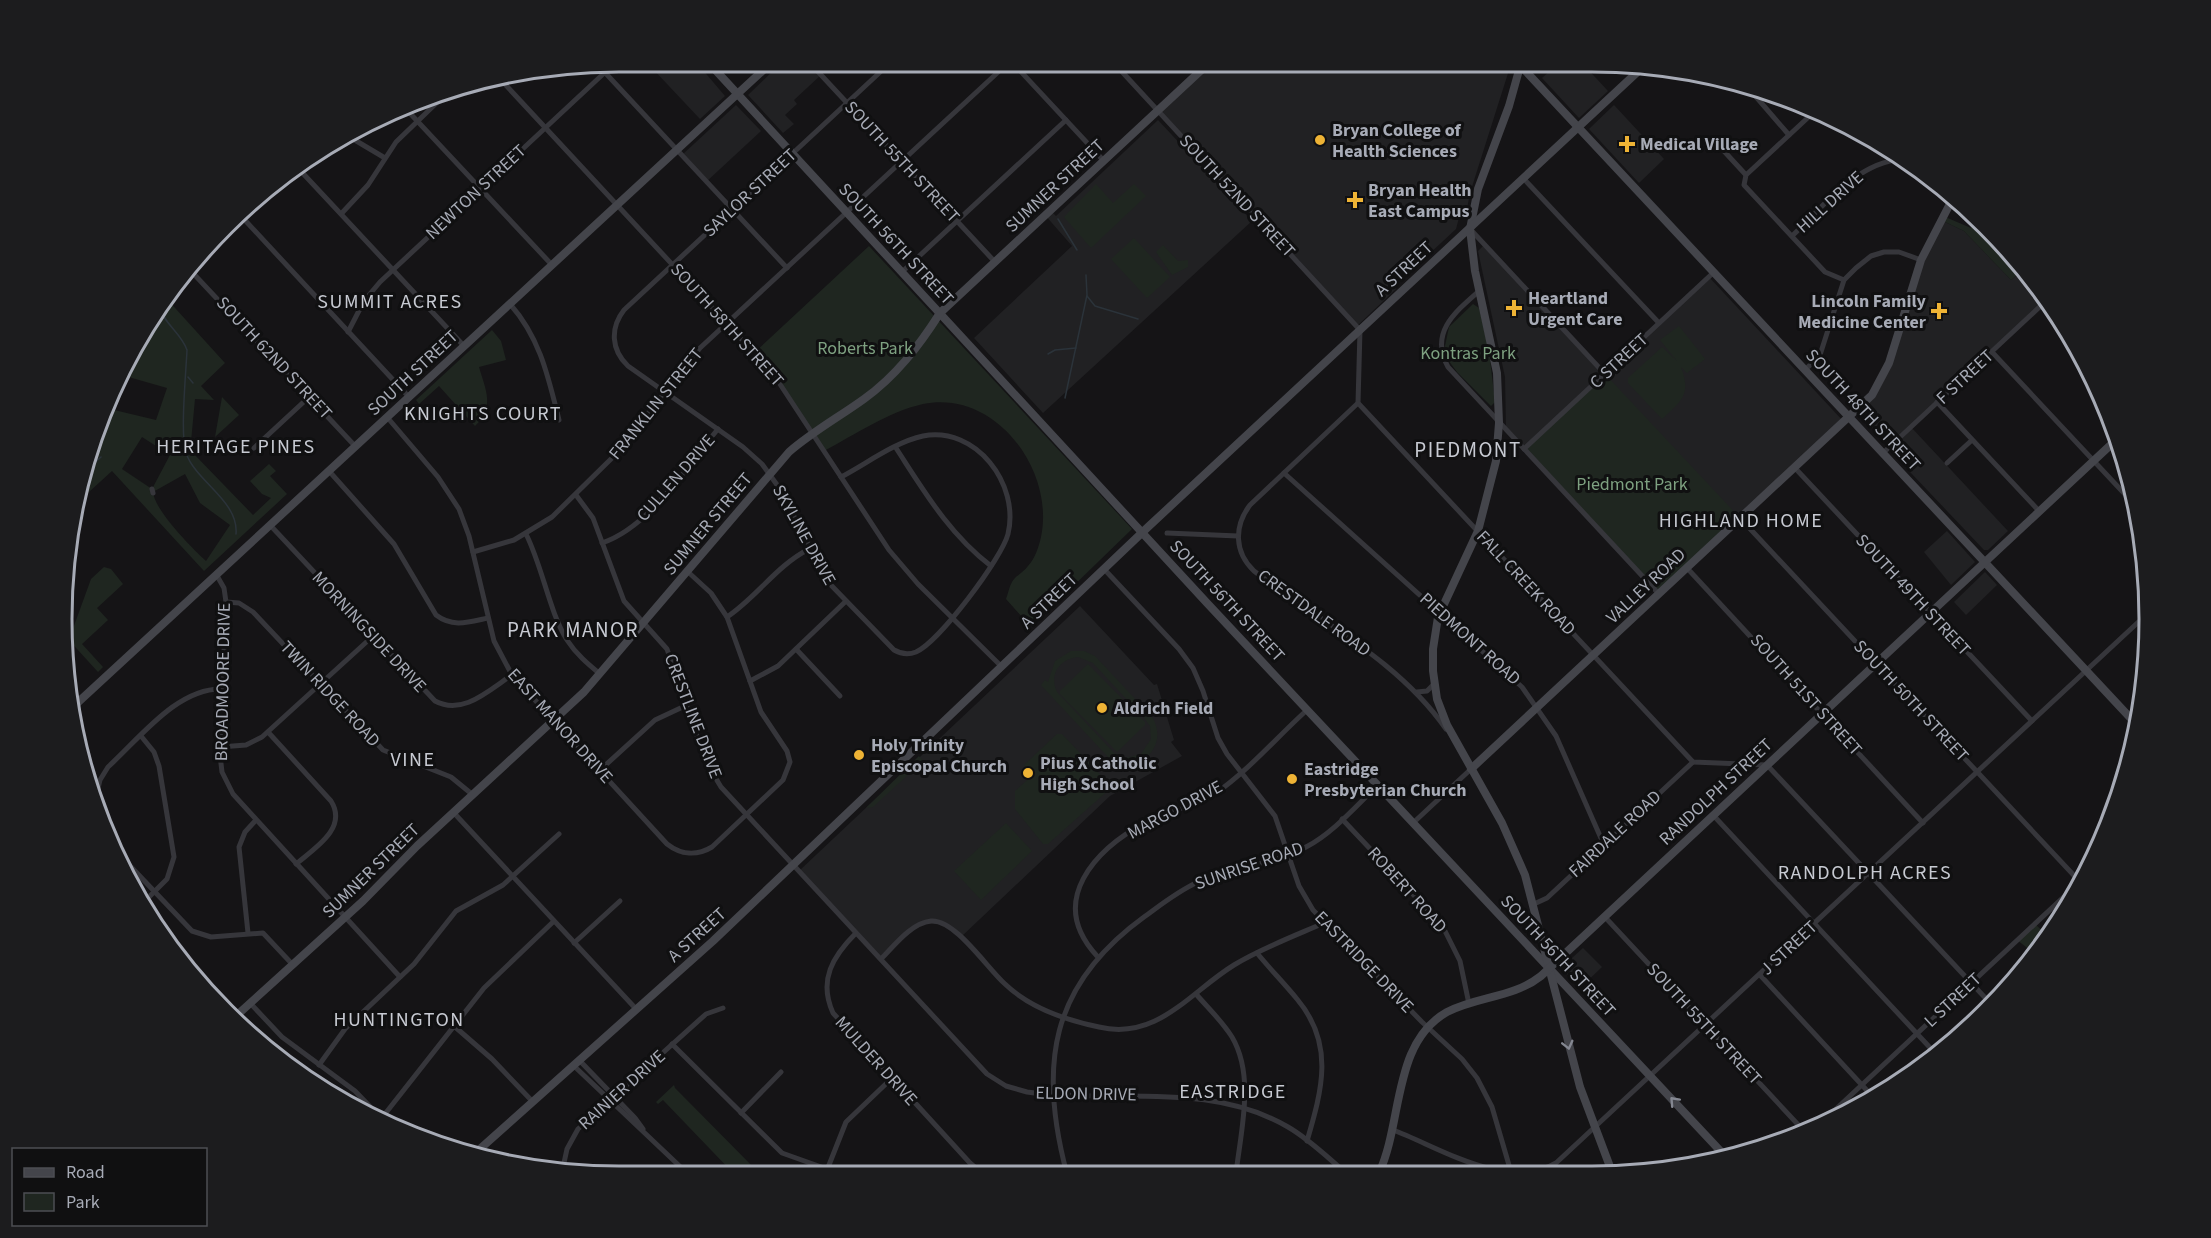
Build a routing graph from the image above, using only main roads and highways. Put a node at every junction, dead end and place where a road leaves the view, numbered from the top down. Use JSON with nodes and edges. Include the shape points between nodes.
{"nodes":[{"id":1,"x":717,"y":72,"type":"edge"},
{"id":2,"x":761,"y":72,"type":"edge"},
{"id":3,"x":1199,"y":72,"type":"edge"},
{"id":4,"x":1518,"y":72,"type":"edge"},
{"id":5,"x":1527,"y":72,"type":"edge"},
{"id":6,"x":1636,"y":74,"type":"edge"},
{"id":7,"x":737,"y":94,"type":"junction"},
{"id":8,"x":1578,"y":128,"type":"junction"},
{"id":9,"x":1949,"y":205,"type":"edge"},
{"id":10,"x":1470,"y":229,"type":"junction"},
{"id":11,"x":940,"y":313,"type":"junction"},
{"id":12,"x":1849,"y":417,"type":"junction"},
{"id":13,"x":2111,"y":445,"type":"edge"},
{"id":14,"x":1143,"y":532,"type":"junction"},
{"id":15,"x":1985,"y":562,"type":"junction"},
{"id":16,"x":79,"y":701,"type":"edge"},
{"id":17,"x":2130,"y":717,"type":"edge"},
{"id":18,"x":1471,"y":769,"type":"junction"},
{"id":19,"x":1549,"y":968,"type":"junction"},
{"id":20,"x":1576,"y":997,"type":"junction"},
{"id":21,"x":1559,"y":1007,"type":"junction"},
{"id":22,"x":239,"y":1013,"type":"edge"},
{"id":23,"x":481,"y":1148,"type":"edge"},
{"id":24,"x":1720,"y":1150,"type":"edge"},
{"id":25,"x":1381,"y":1166,"type":"edge"},
{"id":26,"x":1609,"y":1166,"type":"edge"}],
"edges":[{"from":1,"to":7,"type":"main road","name":"SOUTH 56TH STREET"},
{"from":2,"to":7,"type":"main road","name":"SOUTH STREET"},
{"from":3,"to":11,"type":"main road","name":"SUMNER STREET"},
{"from":4,"to":10,"type":"main road","via":[[1478,189]]},
{"from":5,"to":8,"type":"main road","name":"SOUTH 48TH STREET"},
{"from":6,"to":8,"type":"main road","name":"A STREET"},
{"from":7,"to":11,"type":"main road","name":"SOUTH 56TH STREET"},
{"from":7,"to":16,"type":"main road","name":"SOUTH STREET"},
{"from":8,"to":10,"type":"main road","name":"A STREET"},
{"from":8,"to":12,"type":"main road","name":"SOUTH 48TH STREET"},
{"from":9,"to":12,"type":"main road","name":"VALLEY ROAD","via":[[1921,260],[1885,374],[1872,395]]},
{"from":10,"to":14,"type":"main road","name":"A STREET"},
{"from":10,"to":18,"type":"main road","via":[[1497,373],[1499,423],[1492,483],[1478,531],[1440,611],[1433,648],[1441,711]]},
{"from":11,"to":14,"type":"main road","name":"SOUTH 56TH STREET"},
{"from":11,"to":22,"type":"main road","name":"SUMNER STREET","via":[[895,373],[813,433],[770,474],[600,674],[554,722]]},
{"from":12,"to":15,"type":"main road","name":"SOUTH 48TH STREET"},
{"from":12,"to":18,"type":"main road","name":"VALLEY ROAD"},
{"from":13,"to":15,"type":"main road","name":"RANDOLPH STREET"},
{"from":14,"to":19,"type":"main road","name":"SOUTH 56TH STREET"},
{"from":14,"to":23,"type":"main road","name":"A STREET","via":[[794,865]]},
{"from":15,"to":17,"type":"main road","name":"SOUTH 48TH STREET"},
{"from":15,"to":19,"type":"main road","name":"RANDOLPH STREET"},
{"from":18,"to":19,"type":"main road","via":[[1508,834],[1534,904]]},
{"from":19,"to":20,"type":"main road","name":"SOUTH 56TH STREET"},
{"from":19,"to":21,"type":"main road"},
{"from":19,"to":25,"type":"main road","name":"RANDOLPH STREET","via":[[1517,991],[1448,1012],[1428,1028],[1409,1060],[1394,1130]]},
{"from":20,"to":21,"type":"main road","via":[[1568,998]]},
{"from":24,"to":20,"type":"main road","name":"SOUTH 56TH STREET","one_way":true},
{"from":21,"to":26,"type":"main road","one_way":true,"via":[[1577,1077]]}]}
